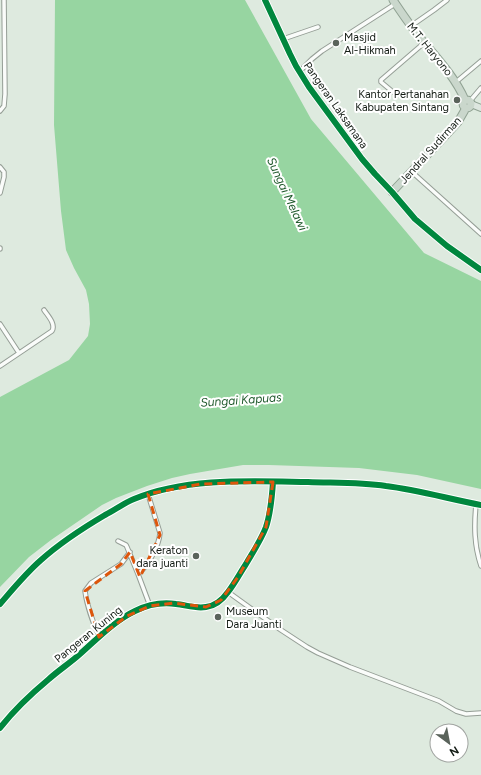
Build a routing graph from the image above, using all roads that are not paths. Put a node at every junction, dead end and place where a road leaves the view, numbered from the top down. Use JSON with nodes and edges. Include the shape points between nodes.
{"nodes":[{"id":1,"x":4,"y":0,"type":"edge"},
{"id":2,"x":265,"y":0,"type":"edge"},
{"id":3,"x":447,"y":0,"type":"edge"},
{"id":4,"x":394,"y":1,"type":"edge"},
{"id":5,"x":411,"y":26,"type":"junction"},
{"id":6,"x":318,"y":27,"type":"dead end"},
{"id":7,"x":283,"y":38,"type":"junction"},
{"id":8,"x":424,"y":42,"type":"junction"},
{"id":9,"x":481,"y":61,"type":"edge"},
{"id":10,"x":300,"y":71,"type":"junction"},
{"id":11,"x":456,"y":82,"type":"junction"},
{"id":12,"x":481,"y":88,"type":"edge"},
{"id":13,"x":393,"y":92,"type":"dead end"},
{"id":14,"x":468,"y":103,"type":"junction"},
{"id":15,"x":481,"y":108,"type":"edge"},
{"id":16,"x":0,"y":110,"type":"edge"},
{"id":17,"x":0,"y":167,"type":"edge"},
{"id":18,"x":411,"y":171,"type":"junction"},
{"id":19,"x":0,"y":192,"type":"edge"},
{"id":20,"x":392,"y":192,"type":"junction"},
{"id":21,"x":481,"y":234,"type":"edge"},
{"id":22,"x":481,"y":270,"type":"edge"},
{"id":23,"x":44,"y":310,"type":"dead end"},
{"id":24,"x":0,"y":324,"type":"edge"},
{"id":25,"x":19,"y":353,"type":"junction"},
{"id":26,"x":0,"y":366,"type":"edge"},
{"id":27,"x":272,"y":482,"type":"junction"},
{"id":28,"x":148,"y":494,"type":"junction"},
{"id":29,"x":476,"y":504,"type":"junction"},
{"id":30,"x":481,"y":505,"type":"edge"},
{"id":31,"x":118,"y":541,"type":"dead end"},
{"id":32,"x":130,"y":552,"type":"junction"},
{"id":33,"x":481,"y":566,"type":"edge"},
{"id":34,"x":138,"y":574,"type":"junction"},
{"id":35,"x":228,"y":592,"type":"junction"},
{"id":36,"x":0,"y":604,"type":"edge"},
{"id":37,"x":150,"y":606,"type":"junction"},
{"id":38,"x":99,"y":637,"type":"junction"},
{"id":39,"x":481,"y":713,"type":"edge"},
{"id":40,"x":0,"y":728,"type":"edge"}],
"edges":[{"from":1,"to":16,"type":"street","via":[[5,94],[4,106]]},
{"from":2,"to":7,"type":"street","name":"Pangeran Laksamana"},
{"from":3,"to":5,"type":"street"},
{"from":4,"to":5,"type":"highway","name":"M.T. Haryono"},
{"from":4,"to":10,"type":"street","via":[[322,51]]},
{"from":5,"to":8,"type":"highway","name":"M.T. Haryono"},
{"from":6,"to":7,"type":"street"},
{"from":7,"to":10,"type":"street","name":"Pangeran Laksamana"},
{"from":8,"to":11,"type":"highway","name":"M.T. Haryono"},
{"from":8,"to":13,"type":"street","via":[[380,80]]},
{"from":9,"to":11,"type":"street"},
{"from":10,"to":20,"type":"street","name":"Pangeran Laksamana","via":[[362,160]]},
{"from":11,"to":14,"type":"highway","name":"M.T. Haryono"},
{"from":12,"to":14,"type":"street"},
{"from":14,"to":15,"type":"main road"},
{"from":14,"to":18,"type":"highway","name":"Jendral Sudirman","via":[[458,122]]},
{"from":17,"to":19,"type":"street","via":[[4,172]]},
{"from":18,"to":20,"type":"highway","name":"Jendral Sudirman"},
{"from":18,"to":21,"type":"street"},
{"from":20,"to":22,"type":"street","name":"Pangeran Laksamana","via":[[415,219],[459,256]]},
{"from":23,"to":25,"type":"street","via":[[54,328]]},
{"from":24,"to":25,"type":"street"},
{"from":25,"to":26,"type":"street"},
{"from":27,"to":28,"type":"street","via":[[201,484]]},
{"from":27,"to":29,"type":"street","via":[[372,484],[421,491]]},
{"from":27,"to":35,"type":"street","name":"Pangeran Kuning","via":[[266,527]]},
{"from":28,"to":34,"type":"street","via":[[160,536],[147,564]]},
{"from":28,"to":36,"type":"street","via":[[133,499],[59,545],[41,559]]},
{"from":29,"to":30,"type":"street"},
{"from":29,"to":33,"type":"street","via":[[474,530]]},
{"from":31,"to":32,"type":"street","via":[[126,545]]},
{"from":32,"to":34,"type":"street"},
{"from":32,"to":38,"type":"street","via":[[120,564],[91,583],[85,591]]},
{"from":34,"to":37,"type":"street"},
{"from":35,"to":37,"type":"street","name":"Pangeran Kuning","via":[[212,606],[192,607],[174,603]]},
{"from":35,"to":39,"type":"street","via":[[307,647],[350,667],[439,701],[461,713]]},
{"from":37,"to":38,"type":"street","name":"Pangeran Kuning","via":[[135,611]]},
{"from":38,"to":40,"type":"street","name":"Pangeran Kuning","via":[[34,692]]}]}
